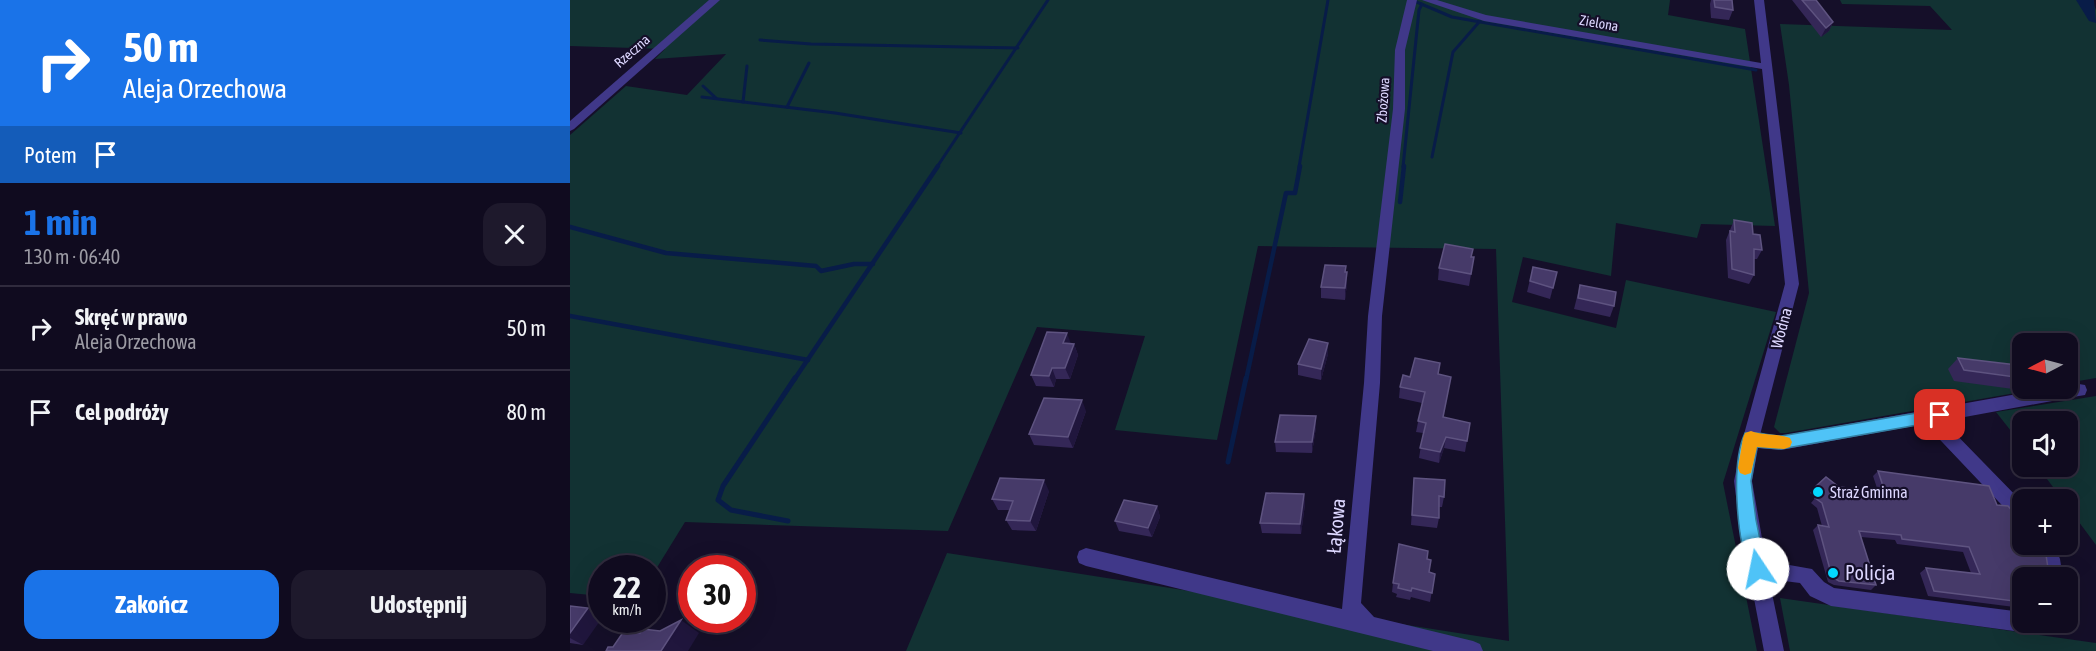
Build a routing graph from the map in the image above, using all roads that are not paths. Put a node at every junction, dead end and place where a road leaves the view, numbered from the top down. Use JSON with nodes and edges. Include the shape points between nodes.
{"nodes":[{"id":1,"x":715,"y":0,"type":"edge"},
{"id":2,"x":1412,"y":0,"type":"edge"},
{"id":3,"x":1426,"y":0,"type":"edge"},
{"id":4,"x":1759,"y":0,"type":"edge"},
{"id":5,"x":1768,"y":68,"type":"junction"},
{"id":6,"x":570,"y":127,"type":"edge"},
{"id":7,"x":1375,"y":315,"type":"joint"},
{"id":8,"x":2079,"y":390,"type":"dead end"},
{"id":9,"x":1929,"y":417,"type":"junction"},
{"id":10,"x":1751,"y":438,"type":"junction"},
{"id":11,"x":2012,"y":504,"type":"edge"},
{"id":12,"x":1086,"y":557,"type":"dead end"},
{"id":13,"x":1758,"y":569,"type":"junction"},
{"id":14,"x":2012,"y":621,"type":"edge"},
{"id":15,"x":1369,"y":626,"type":"junction"},
{"id":16,"x":1473,"y":651,"type":"edge"},
{"id":17,"x":1774,"y":651,"type":"edge"}],
"edges":[{"from":1,"to":6,"type":"street","name":"Rzeczna"},
{"from":2,"to":7,"type":"street","name":"Zbożowa","via":[[1400,50],[1399,109]]},
{"from":3,"to":5,"type":"street","name":"Zielona","via":[[1484,18]]},
{"from":4,"to":5,"type":"street","name":"Wodna"},
{"from":5,"to":10,"type":"street","name":"Wodna","via":[[1792,284]]},
{"from":7,"to":15,"type":"street","name":"Łąkowa","via":[[1351,607]]},
{"from":8,"to":9,"type":"street"},
{"from":9,"to":10,"type":"street","via":[[1781,443]]},
{"from":9,"to":11,"type":"street"},
{"from":10,"to":13,"type":"street","name":"Wodna","via":[[1743,481]]},
{"from":12,"to":15,"type":"street"},
{"from":13,"to":14,"type":"street","via":[[1806,575],[1817,589],[1831,597]]},
{"from":13,"to":17,"type":"street","name":"Wodna"},
{"from":15,"to":16,"type":"street"}]}
